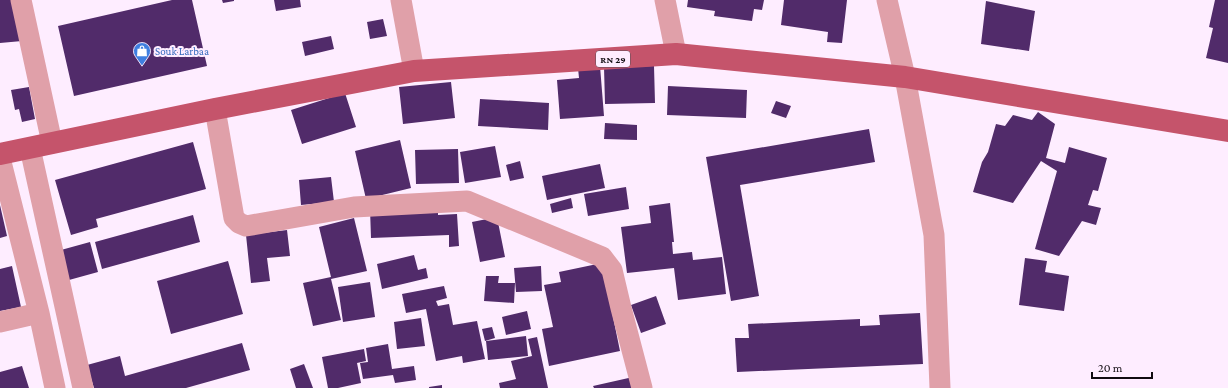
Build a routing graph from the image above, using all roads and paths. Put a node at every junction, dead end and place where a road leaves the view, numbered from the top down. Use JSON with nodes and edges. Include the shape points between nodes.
{"nodes":[{"id":1,"x":22,"y":0,"type":"edge"},
{"id":2,"x":401,"y":0,"type":"edge"},
{"id":3,"x":665,"y":0,"type":"edge"},
{"id":4,"x":887,"y":0,"type":"edge"},
{"id":5,"x":676,"y":54,"type":"junction"},
{"id":6,"x":414,"y":71,"type":"junction"},
{"id":7,"x":905,"y":77,"type":"junction"},
{"id":8,"x":215,"y":109,"type":"junction"},
{"id":9,"x":1228,"y":131,"type":"edge"},
{"id":10,"x":52,"y":143,"type":"junction"},
{"id":11,"x":30,"y":148,"type":"junction"},
{"id":12,"x":0,"y":154,"type":"edge"},
{"id":13,"x":0,"y":158,"type":"edge"},
{"id":14,"x":39,"y":313,"type":"junction"},
{"id":15,"x":0,"y":322,"type":"edge"},
{"id":16,"x":55,"y":388,"type":"edge"},
{"id":17,"x":83,"y":388,"type":"edge"},
{"id":18,"x":642,"y":388,"type":"edge"},
{"id":19,"x":940,"y":388,"type":"edge"}],
"edges":[{"from":1,"to":10,"type":"street"},
{"from":2,"to":6,"type":"street"},
{"from":3,"to":5,"type":"street"},
{"from":4,"to":7,"type":"street"},
{"from":5,"to":6,"type":"main road","number":"RN 29"},
{"from":5,"to":7,"type":"main road","number":"RN 29"},
{"from":6,"to":8,"type":"main road","number":"RN 29"},
{"from":7,"to":9,"type":"main road","number":"RN 29"},
{"from":7,"to":19,"type":"street","via":[[934,235]]},
{"from":8,"to":10,"type":"main road","number":"RN 29"},
{"from":8,"to":18,"type":"street","via":[[234,218],[246,226],[354,207],[467,201],[602,257],[612,270]]},
{"from":10,"to":11,"type":"main road","number":"RN 29"},
{"from":11,"to":12,"type":"main road","number":"RN 29"},
{"from":11,"to":17,"type":"street"},
{"from":13,"to":14,"type":"street"},
{"from":14,"to":15,"type":"street"},
{"from":14,"to":16,"type":"street"}]}
